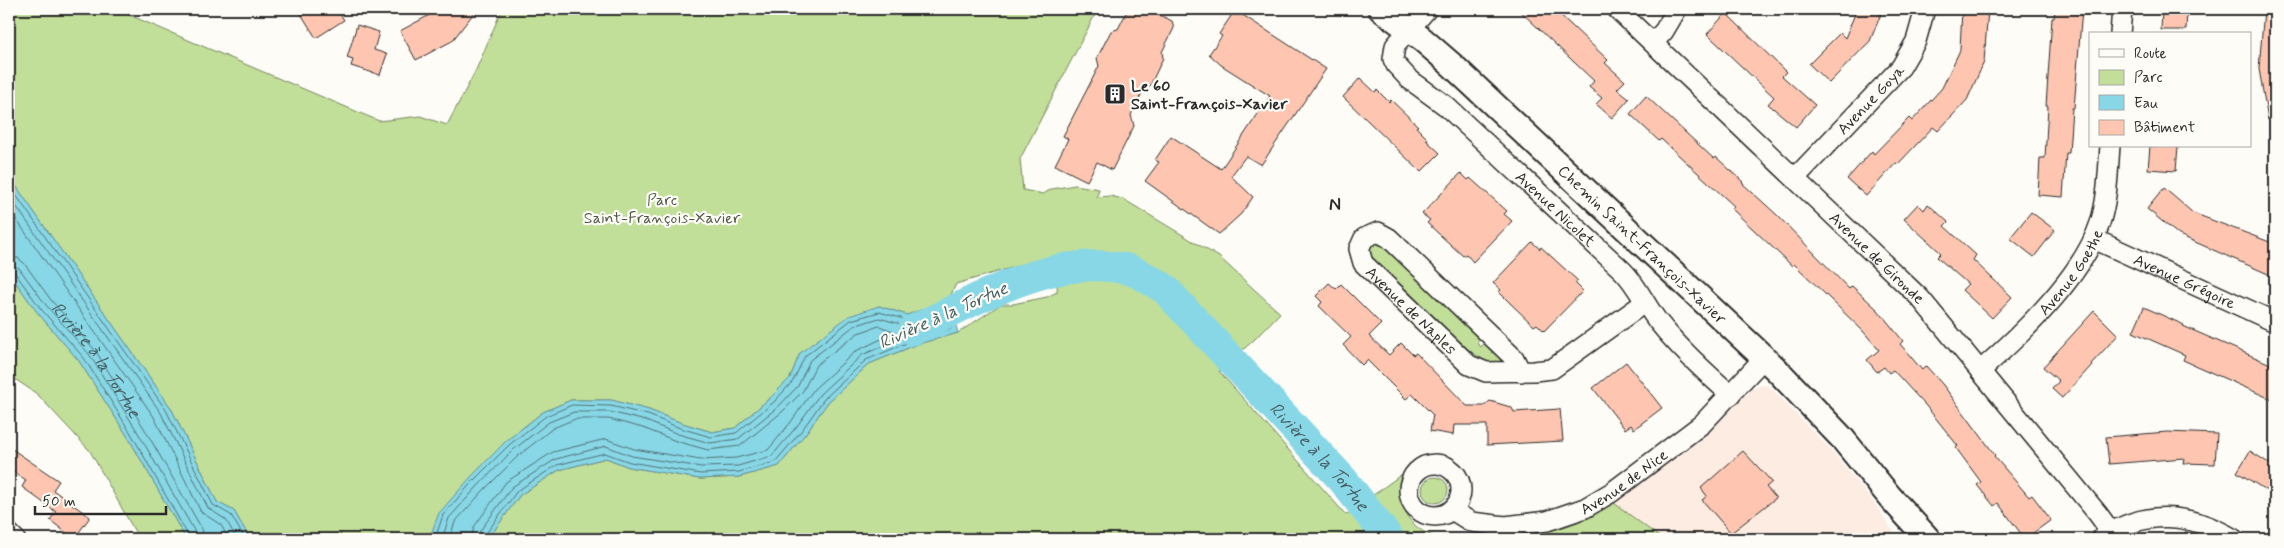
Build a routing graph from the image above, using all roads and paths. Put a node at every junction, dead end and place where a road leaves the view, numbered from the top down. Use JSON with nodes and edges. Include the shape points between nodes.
{"nodes":[{"id":1,"x":1382,"y":9,"type":"edge"},
{"id":2,"x":1427,"y":9,"type":"edge"},
{"id":3,"x":1617,"y":9,"type":"edge"},
{"id":4,"x":1678,"y":9,"type":"edge"},
{"id":5,"x":1925,"y":9,"type":"edge"},
{"id":6,"x":2122,"y":9,"type":"edge"},
{"id":7,"x":1409,"y":29,"type":"junction"},
{"id":8,"x":2120,"y":32,"type":"edge"},
{"id":9,"x":1653,"y":43,"type":"junction"},
{"id":10,"x":2110,"y":148,"type":"edge"},
{"id":11,"x":1795,"y":178,"type":"junction"},
{"id":12,"x":2094,"y":239,"type":"junction"},
{"id":13,"x":1644,"y":302,"type":"junction"},
{"id":14,"x":2275,"y":322,"type":"edge"},
{"id":15,"x":1764,"y":358,"type":"junction"},
{"id":16,"x":1980,"y":371,"type":"junction"},
{"id":17,"x":1521,"y":372,"type":"junction"},
{"id":18,"x":1730,"y":395,"type":"junction"},
{"id":19,"x":1890,"y":497,"type":"junction"},
{"id":20,"x":1452,"y":510,"type":"dead end"},
{"id":21,"x":9,"y":533,"type":"edge"},
{"id":22,"x":2106,"y":536,"type":"edge"},
{"id":23,"x":15,"y":539,"type":"edge"},
{"id":24,"x":1916,"y":539,"type":"edge"},
{"id":25,"x":1928,"y":539,"type":"edge"},
{"id":26,"x":2234,"y":539,"type":"edge"}],
"edges":[{"from":1,"to":7,"type":"street","name":"Chemin Saint-François-Xavier"},
{"from":2,"to":7,"type":"street"},
{"from":3,"to":9,"type":"street","name":"Avenue de Gironde"},
{"from":4,"to":9,"type":"street"},
{"from":5,"to":11,"type":"street","name":"Avenue Goya","via":[[1916,41],[1901,67]]},
{"from":6,"to":8,"type":"street"},
{"from":7,"to":13,"type":"street","name":"Avenue Nicolet","via":[[1395,46],[1393,54],[1401,71],[1446,106],[1623,271]]},
{"from":7,"to":15,"type":"street","name":"Chemin Saint-François-Xavier","via":[[1466,78]]},
{"from":9,"to":11,"type":"street","name":"Avenue de Gironde"},
{"from":10,"to":12,"type":"street","name":"Avenue Goethe","via":[[2104,208]]},
{"from":11,"to":16,"type":"street","name":"Avenue de Gironde","via":[[1920,298]]},
{"from":12,"to":14,"type":"street","name":"Avenue Grégoire"},
{"from":12,"to":16,"type":"street","name":"Avenue Goethe","via":[[2069,279]]},
{"from":13,"to":17,"type":"street","name":"Avenue de Naples","via":[[1558,366]]},
{"from":13,"to":18,"type":"street","name":"Avenue Nicolet","via":[[1670,335]]},
{"from":15,"to":18,"type":"street","name":"Avenue de Nice"},
{"from":15,"to":19,"type":"street","name":"Chemin Saint-François-Xavier","via":[[1842,438]]},
{"from":16,"to":22,"type":"street","name":"Avenue de Gironde","via":[[2098,514]]},
{"from":17,"to":17,"type":"street","name":"Avenue de Naples","via":[[1514,358],[1389,238],[1378,232],[1364,238],[1359,250],[1363,263],[1469,365],[1486,372]]},
{"from":18,"to":20,"type":"street","name":"Avenue de Nice","via":[[1702,424],[1651,463],[1606,496],[1578,511],[1538,522],[1496,526],[1471,522]]},
{"from":19,"to":24,"type":"street","name":"Chemin Saint-François-Xavier"},
{"from":19,"to":25,"type":"street","name":"Chemin Saint-François-Xavier"},
{"from":21,"to":23,"type":"street"},
{"from":22,"to":26,"type":"street","via":[[2136,522],[2167,517],[2196,521]]}]}
